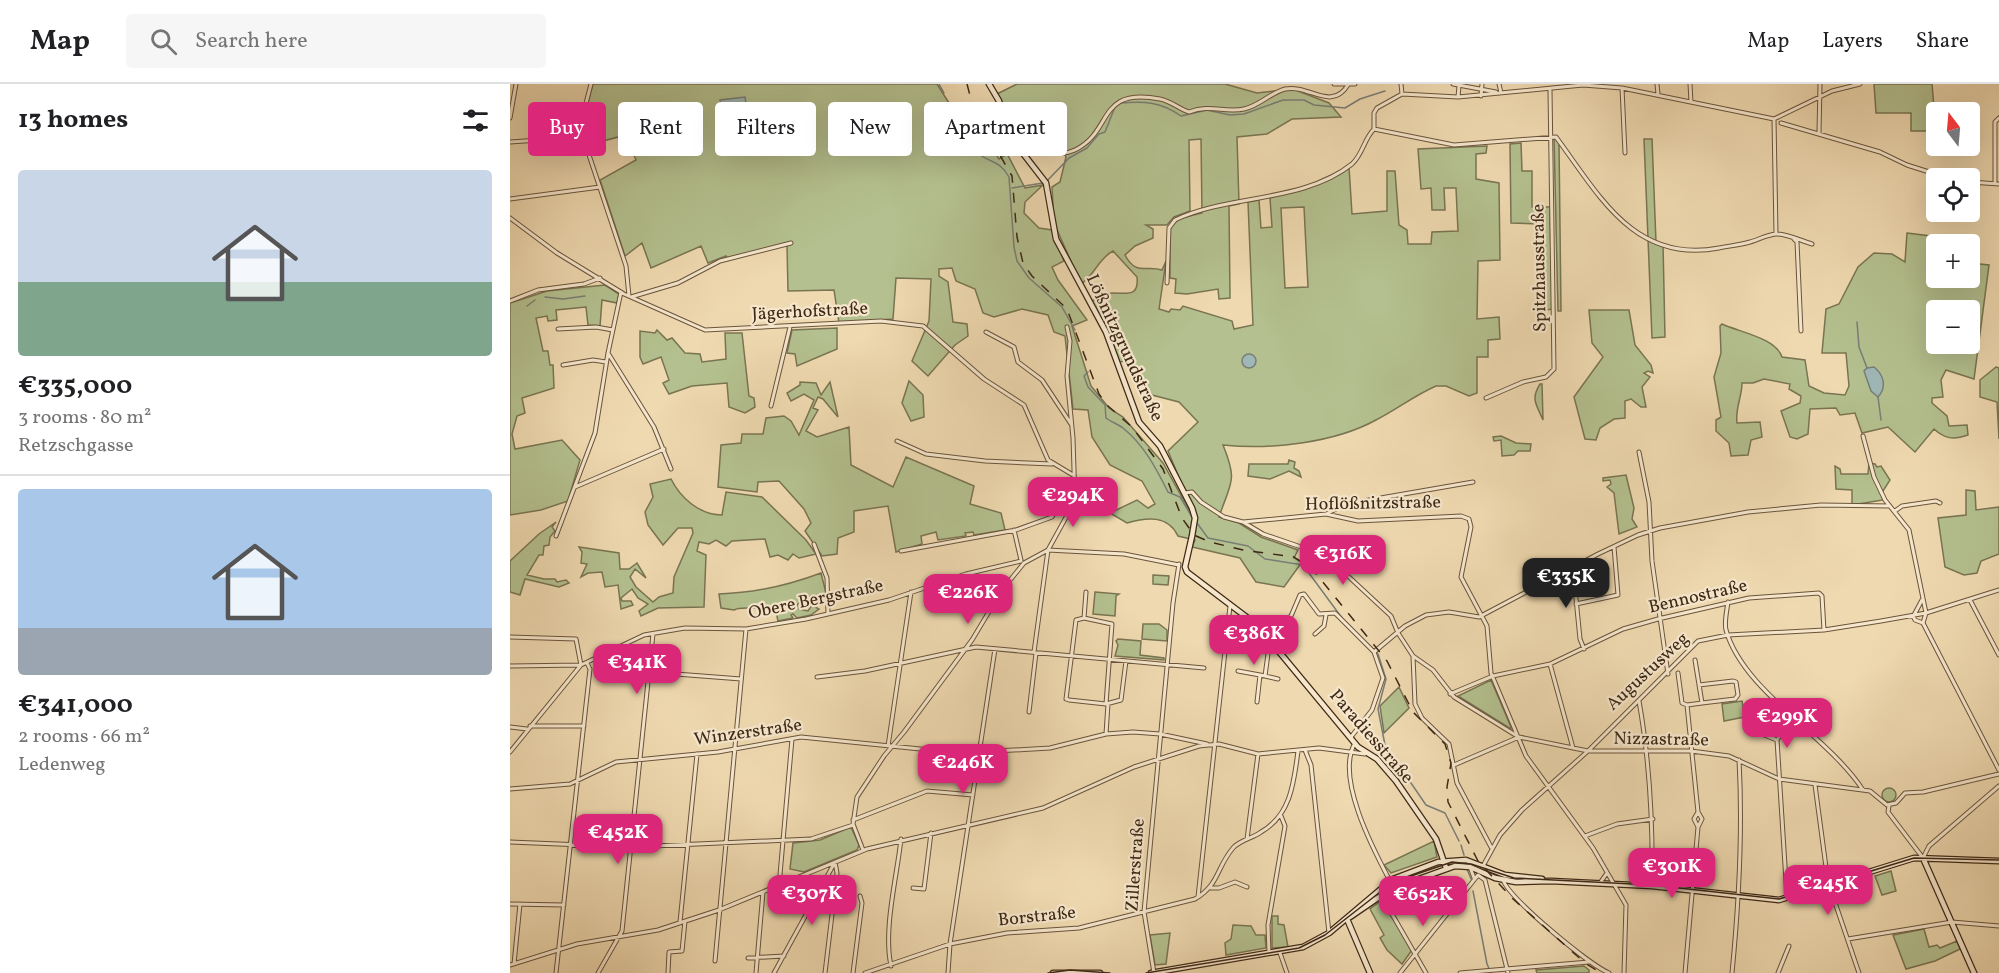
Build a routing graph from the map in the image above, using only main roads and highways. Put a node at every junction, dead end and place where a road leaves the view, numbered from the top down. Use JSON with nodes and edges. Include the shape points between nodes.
{"nodes":[{"id":1,"x":989,"y":84,"type":"edge"},
{"id":2,"x":1185,"y":567,"type":"joint"},
{"id":3,"x":1923,"y":858,"type":"junction"},
{"id":4,"x":1444,"y":861,"type":"junction"},
{"id":5,"x":1999,"y":861,"type":"edge"},
{"id":6,"x":1446,"y":868,"type":"junction"},
{"id":7,"x":1551,"y":881,"type":"junction"},
{"id":8,"x":1348,"y":918,"type":"junction"},
{"id":9,"x":1053,"y":973,"type":"edge"},
{"id":10,"x":1100,"y":973,"type":"edge"},
{"id":11,"x":1153,"y":973,"type":"edge"},
{"id":12,"x":1370,"y":973,"type":"edge"},
{"id":13,"x":1974,"y":973,"type":"edge"}],
"edges":[{"from":1,"to":2,"type":"main road","name":"Lößnitzgrundstraße","via":[[999,101],[1008,134],[1045,182],[1056,239],[1106,333],[1139,422],[1161,446],[1194,516]]},
{"from":2,"to":4,"type":"main road","name":"Paradiesstraße","via":[[1193,578],[1254,623],[1355,743],[1365,754],[1377,759],[1436,839]]},
{"from":3,"to":5,"type":"main road"},
{"from":3,"to":7,"type":"main road","via":[[1787,899]]},
{"from":3,"to":13,"type":"main road"},
{"from":4,"to":6,"type":"main road","name":"Paradiesstraße"},
{"from":4,"to":7,"type":"main road","via":[[1466,860],[1505,875]]},
{"from":4,"to":8,"type":"main road","via":[[1390,881]]},
{"from":6,"to":7,"type":"main road","via":[[1470,867],[1503,880]]},
{"from":6,"to":8,"type":"main road","via":[[1381,895]]},
{"from":8,"to":11,"type":"main road","via":[[1307,946]]},
{"from":8,"to":12,"type":"main road"},
{"from":9,"to":10,"type":"main road"}]}
